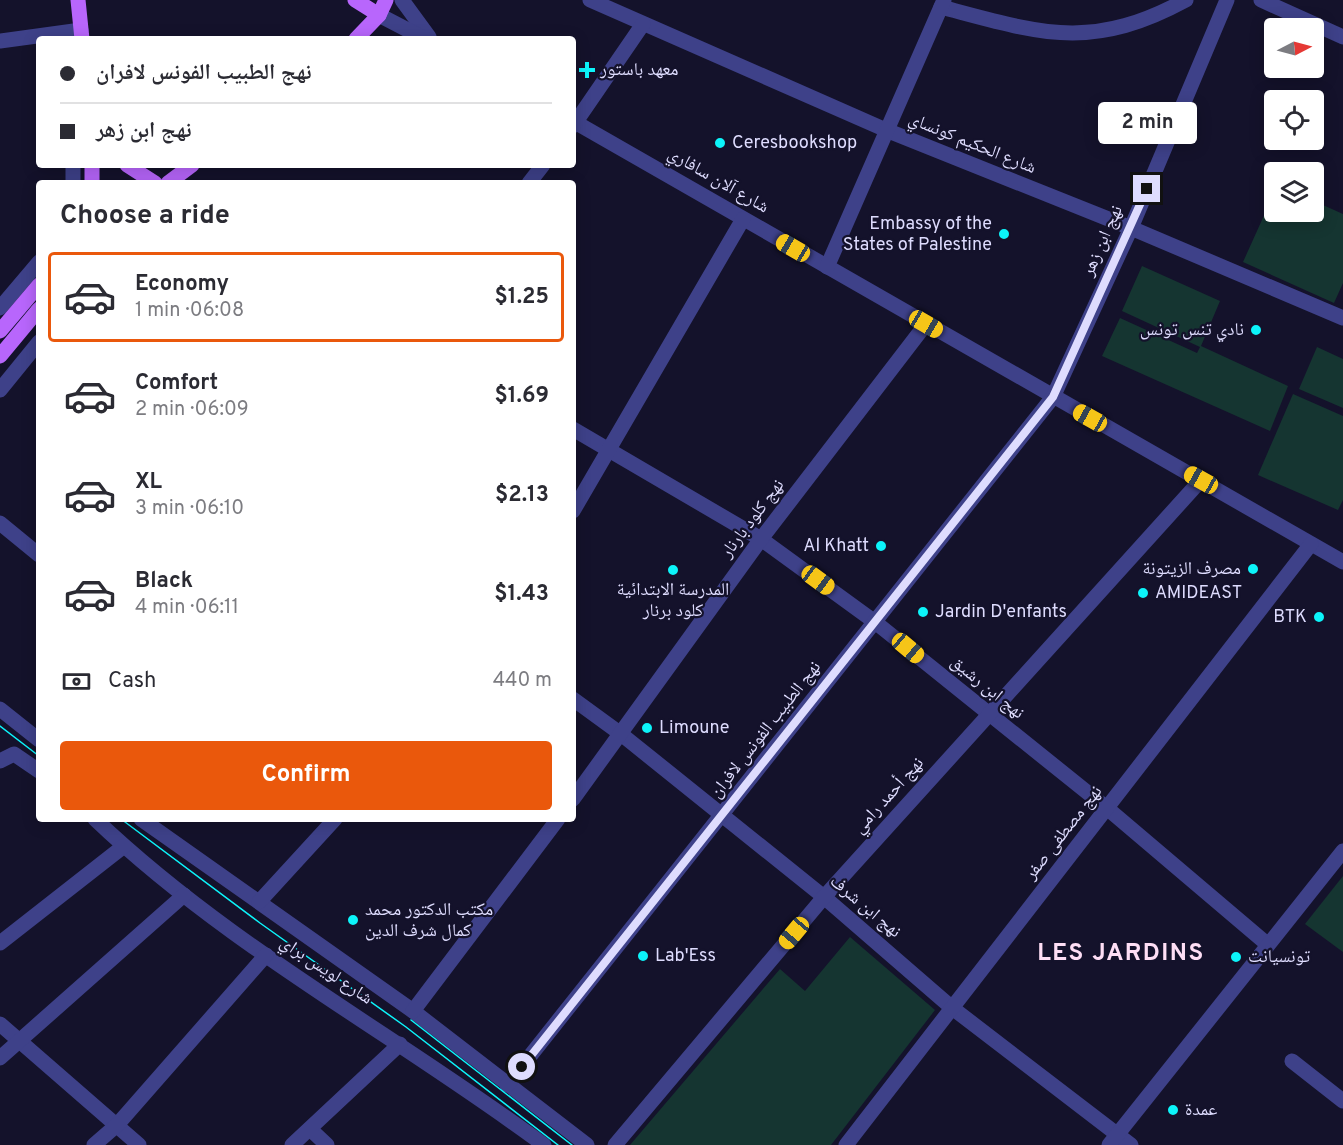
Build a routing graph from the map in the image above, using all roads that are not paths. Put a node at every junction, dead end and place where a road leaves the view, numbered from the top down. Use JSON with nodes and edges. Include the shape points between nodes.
{"nodes":[{"id":1,"x":78,"y":0,"type":"edge"},
{"id":2,"x":355,"y":0,"type":"edge"},
{"id":3,"x":386,"y":0,"type":"edge"},
{"id":4,"x":402,"y":0,"type":"edge"},
{"id":5,"x":590,"y":0,"type":"edge"},
{"id":6,"x":1186,"y":0,"type":"edge"},
{"id":7,"x":1227,"y":0,"type":"edge"},
{"id":8,"x":1261,"y":0,"type":"edge"},
{"id":9,"x":943,"y":4,"type":"edge"},
{"id":10,"x":379,"y":15,"type":"junction"},
{"id":11,"x":643,"y":24,"type":"junction"},
{"id":12,"x":82,"y":34,"type":"edge"},
{"id":13,"x":62,"y":36,"type":"edge"},
{"id":14,"x":359,"y":36,"type":"edge"},
{"id":15,"x":419,"y":36,"type":"edge"},
{"id":16,"x":429,"y":36,"type":"edge"},
{"id":17,"x":1343,"y":37,"type":"edge"},
{"id":18,"x":36,"y":38,"type":"edge"},
{"id":19,"x":0,"y":41,"type":"edge"},
{"id":20,"x":576,"y":120,"type":"edge"},
{"id":21,"x":576,"y":124,"type":"edge"},
{"id":22,"x":886,"y":130,"type":"junction"},
{"id":23,"x":132,"y":168,"type":"edge"},
{"id":24,"x":188,"y":168,"type":"edge"},
{"id":25,"x":541,"y":168,"type":"edge"},
{"id":26,"x":150,"y":180,"type":"edge"},
{"id":27,"x":172,"y":180,"type":"edge"},
{"id":28,"x":531,"y":180,"type":"edge"},
{"id":29,"x":743,"y":219,"type":"junction"},
{"id":30,"x":1131,"y":228,"type":"junction"},
{"id":31,"x":36,"y":266,"type":"edge"},
{"id":32,"x":827,"y":267,"type":"junction"},
{"id":33,"x":36,"y":289,"type":"edge"},
{"id":34,"x":0,"y":308,"type":"edge"},
{"id":35,"x":36,"y":313,"type":"edge"},
{"id":36,"x":1343,"y":317,"type":"edge"},
{"id":37,"x":926,"y":324,"type":"junction"},
{"id":38,"x":0,"y":331,"type":"edge"},
{"id":39,"x":0,"y":356,"type":"edge"},
{"id":40,"x":33,"y":361,"type":"edge"},
{"id":41,"x":0,"y":390,"type":"edge"},
{"id":42,"x":1053,"y":397,"type":"junction"},
{"id":43,"x":576,"y":431,"type":"edge"},
{"id":44,"x":609,"y":450,"type":"junction"},
{"id":45,"x":1201,"y":480,"type":"junction"},
{"id":46,"x":576,"y":506,"type":"edge"},
{"id":47,"x":0,"y":523,"type":"edge"},
{"id":48,"x":761,"y":539,"type":"junction"},
{"id":49,"x":1311,"y":544,"type":"junction"},
{"id":50,"x":36,"y":553,"type":"edge"},
{"id":51,"x":1343,"y":562,"type":"edge"},
{"id":52,"x":875,"y":622,"type":"junction"},
{"id":53,"x":576,"y":701,"type":"edge"},
{"id":54,"x":0,"y":709,"type":"edge"},
{"id":55,"x":988,"y":715,"type":"junction"},
{"id":56,"x":621,"y":734,"type":"junction"},
{"id":57,"x":36,"y":738,"type":"edge"},
{"id":58,"x":1,"y":760,"type":"edge"},
{"id":59,"x":36,"y":769,"type":"edge"},
{"id":60,"x":576,"y":795,"type":"edge"},
{"id":61,"x":1108,"y":809,"type":"junction"},
{"id":62,"x":722,"y":817,"type":"junction"},
{"id":63,"x":98,"y":822,"type":"edge"},
{"id":64,"x":149,"y":822,"type":"edge"},
{"id":65,"x":332,"y":822,"type":"edge"},
{"id":66,"x":556,"y":822,"type":"edge"},
{"id":67,"x":124,"y":846,"type":"junction"},
{"id":68,"x":1343,"y":851,"type":"edge"},
{"id":69,"x":184,"y":895,"type":"junction"},
{"id":70,"x":824,"y":897,"type":"junction"},
{"id":71,"x":259,"y":902,"type":"junction"},
{"id":72,"x":0,"y":943,"type":"edge"},
{"id":73,"x":1267,"y":944,"type":"junction"},
{"id":74,"x":266,"y":955,"type":"junction"},
{"id":75,"x":951,"y":1006,"type":"junction"},
{"id":76,"x":413,"y":1011,"type":"junction"},
{"id":77,"x":0,"y":1024,"type":"edge"},
{"id":78,"x":19,"y":1042,"type":"junction"},
{"id":79,"x":400,"y":1044,"type":"junction"},
{"id":80,"x":0,"y":1058,"type":"edge"},
{"id":81,"x":1292,"y":1061,"type":"dead end"},
{"id":82,"x":507,"y":1084,"type":"junction"},
{"id":83,"x":1343,"y":1101,"type":"edge"},
{"id":84,"x":117,"y":1125,"type":"junction"},
{"id":85,"x":310,"y":1129,"type":"junction"},
{"id":86,"x":1114,"y":1140,"type":"edge"},
{"id":87,"x":94,"y":1145,"type":"edge"},
{"id":88,"x":139,"y":1145,"type":"edge"},
{"id":89,"x":292,"y":1145,"type":"edge"},
{"id":90,"x":327,"y":1145,"type":"edge"},
{"id":91,"x":544,"y":1145,"type":"edge"},
{"id":92,"x":587,"y":1145,"type":"edge"},
{"id":93,"x":615,"y":1145,"type":"edge"},
{"id":94,"x":846,"y":1145,"type":"edge"},
{"id":95,"x":1131,"y":1145,"type":"edge"}],
"edges":[{"from":1,"to":12,"type":"main road"},
{"from":2,"to":10,"type":"main road"},
{"from":3,"to":10,"type":"main road"},
{"from":4,"to":16,"type":"street"},
{"from":5,"to":11,"type":"street","name":"شارع الحكيم كونساي"},
{"from":6,"to":9,"type":"street","via":[[1135,24],[1076,34],[1041,33]]},
{"from":7,"to":30,"type":"street","name":"نهج ابن زهر"},
{"from":8,"to":17,"type":"street"},
{"from":9,"to":22,"type":"street"},
{"from":10,"to":14,"type":"main road"},
{"from":10,"to":15,"type":"street"},
{"from":11,"to":20,"type":"street"},
{"from":11,"to":22,"type":"street","name":"شارع الحكيم كونساي"},
{"from":12,"to":13,"type":"street"},
{"from":18,"to":19,"type":"street"},
{"from":21,"to":29,"type":"street","name":"شارع آلان سافاري"},
{"from":22,"to":30,"type":"street","name":"شارع الحكيم كونساي"},
{"from":22,"to":32,"type":"street"},
{"from":23,"to":26,"type":"main road"},
{"from":24,"to":27,"type":"main road"},
{"from":25,"to":28,"type":"street"},
{"from":29,"to":32,"type":"street","name":"شارع آلان سافاري"},
{"from":29,"to":44,"type":"street"},
{"from":30,"to":36,"type":"street","name":"شارع الحكيم كونساي"},
{"from":30,"to":42,"type":"street","name":"نهج ابن زهر"},
{"from":31,"to":34,"type":"street"},
{"from":32,"to":37,"type":"street","name":"شارع آلان سافاري"},
{"from":33,"to":38,"type":"main road"},
{"from":35,"to":39,"type":"main road"},
{"from":37,"to":42,"type":"street","name":"شارع آلان سافاري"},
{"from":37,"to":48,"type":"street","name":"نهج كلود بارنار"},
{"from":40,"to":41,"type":"street"},
{"from":42,"to":45,"type":"street","name":"شارع آلان سافاري"},
{"from":42,"to":52,"type":"street","name":"نهج الطبيب الفونس لافران"},
{"from":43,"to":44,"type":"street","name":"نهج ابن رشيق"},
{"from":44,"to":46,"type":"street"},
{"from":44,"to":48,"type":"street","name":"نهج ابن رشيق"},
{"from":45,"to":49,"type":"street","name":"شارع آلان سافاري"},
{"from":45,"to":55,"type":"street","name":"نهج أحمد رامي"},
{"from":47,"to":50,"type":"street"},
{"from":48,"to":52,"type":"street","name":"نهج ابن رشيق"},
{"from":48,"to":56,"type":"street","name":"نهج كلود بارنار"},
{"from":49,"to":51,"type":"street","name":"شارع آلان سافاري"},
{"from":49,"to":61,"type":"street","name":"نهج مصطفى صفر"},
{"from":52,"to":55,"type":"street","name":"نهج ابن رشيق"},
{"from":52,"to":62,"type":"street","name":"نهج الطبيب الفونس لافران"},
{"from":53,"to":56,"type":"street","name":"نهج ابن شرف"},
{"from":54,"to":57,"type":"street"},
{"from":55,"to":61,"type":"street","name":"نهج ابن رشيق"},
{"from":55,"to":70,"type":"street","name":"نهج أحمد رامي"},
{"from":56,"to":60,"type":"street","name":"نهج كلود بارنار"},
{"from":56,"to":62,"type":"street","name":"نهج ابن شرف"},
{"from":58,"to":59,"type":"street","via":[[14,754]]},
{"from":61,"to":73,"type":"street","name":"نهج ابن رشيق"},
{"from":61,"to":75,"type":"street","name":"نهج مصطفى صفر"},
{"from":62,"to":70,"type":"street","name":"نهج ابن شرف"},
{"from":62,"to":82,"type":"street","name":"نهج الطبيب الفونس لافران"},
{"from":63,"to":67,"type":"street","name":"شارع لويس براي"},
{"from":64,"to":71,"type":"street","name":"شارع لويس براي"},
{"from":65,"to":71,"type":"street"},
{"from":66,"to":76,"type":"street"},
{"from":67,"to":69,"type":"street","name":"شارع لويس براي"},
{"from":67,"to":72,"type":"street"},
{"from":68,"to":73,"type":"street"},
{"from":69,"to":74,"type":"street","name":"شارع لويس براي"},
{"from":69,"to":78,"type":"street"},
{"from":70,"to":75,"type":"street","name":"نهج ابن شرف"},
{"from":70,"to":93,"type":"street","name":"نهج أحمد رامي"},
{"from":71,"to":76,"type":"street","name":"شارع لويس براي"},
{"from":73,"to":86,"type":"street"},
{"from":74,"to":79,"type":"street","name":"شارع لويس براي"},
{"from":74,"to":84,"type":"street"},
{"from":75,"to":86,"type":"street","name":"نهج ابن شرف"},
{"from":75,"to":94,"type":"street","name":"نهج مصطفى صفر"},
{"from":76,"to":82,"type":"street","name":"شارع لويس براي"},
{"from":77,"to":78,"type":"street"},
{"from":78,"to":80,"type":"street"},
{"from":78,"to":84,"type":"street"},
{"from":79,"to":85,"type":"street"},
{"from":79,"to":91,"type":"street","name":"شارع لويس براي"},
{"from":81,"to":83,"type":"street"},
{"from":82,"to":92,"type":"street","name":"شارع لويس براي"},
{"from":84,"to":87,"type":"street"},
{"from":84,"to":88,"type":"street"},
{"from":85,"to":89,"type":"street"},
{"from":85,"to":90,"type":"street"},
{"from":86,"to":95,"type":"street","name":"نهج ابن شرف"}]}
